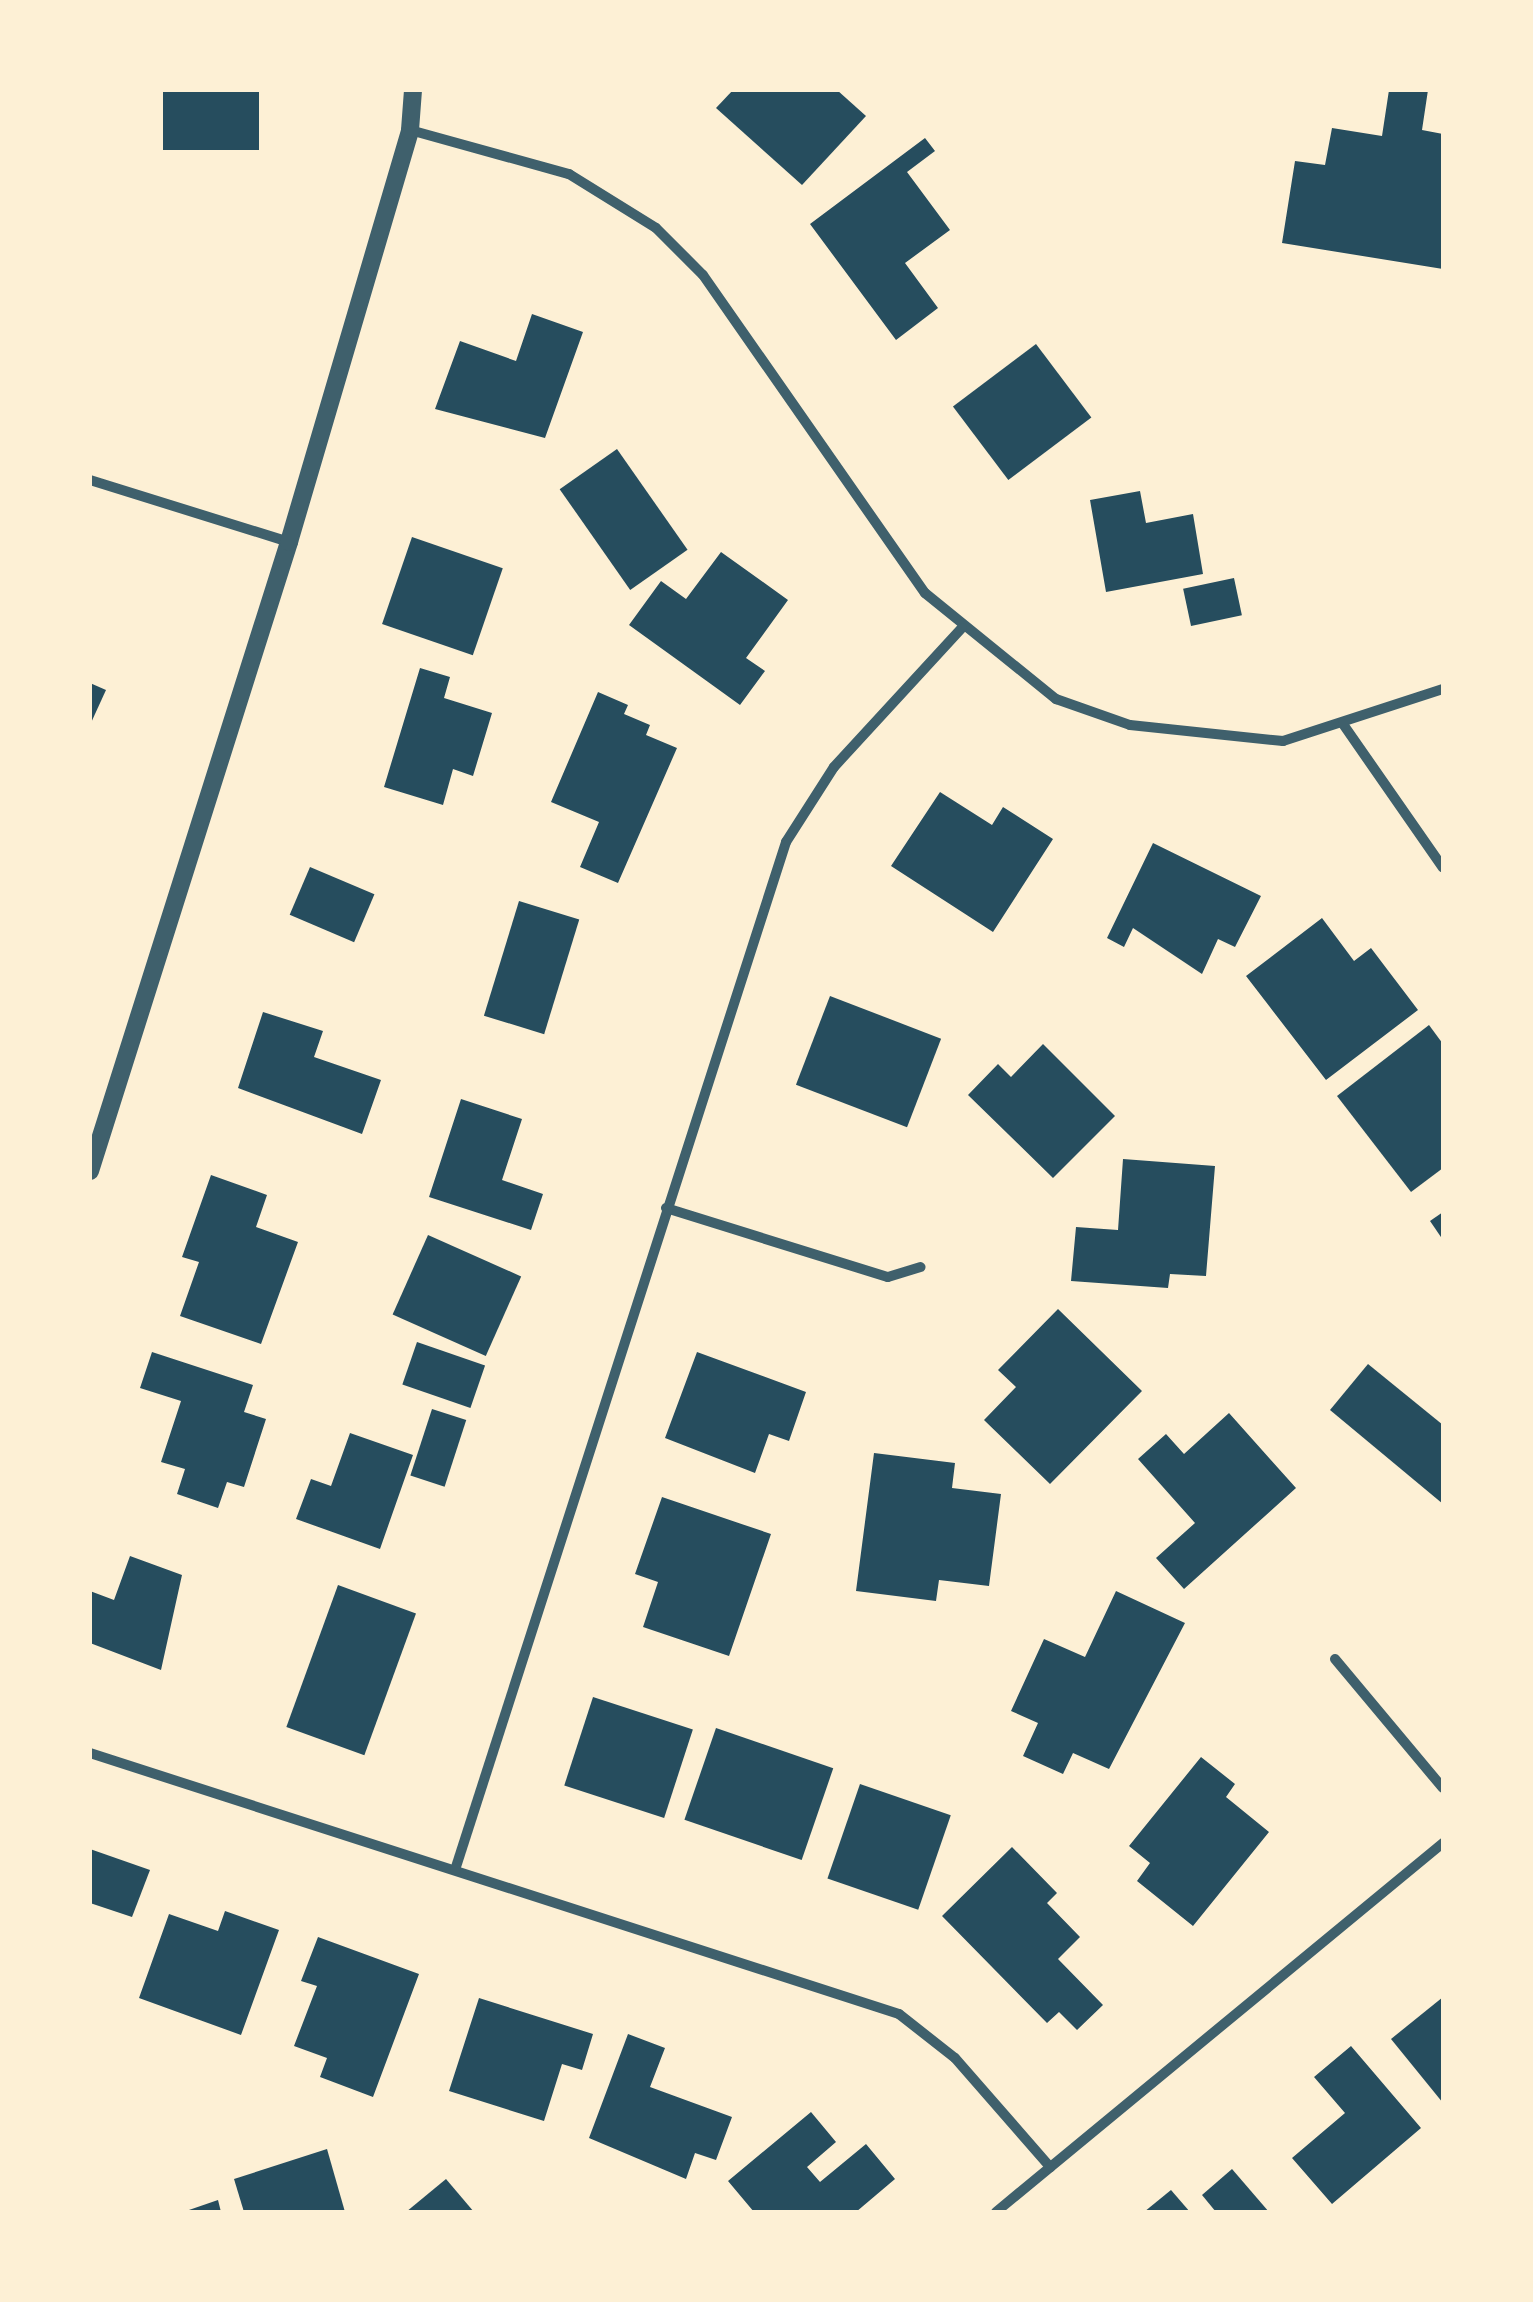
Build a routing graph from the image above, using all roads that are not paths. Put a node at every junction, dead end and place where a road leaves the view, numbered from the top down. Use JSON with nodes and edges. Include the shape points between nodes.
{"nodes":[{"id":1,"x":413,"y":90,"type":"edge"},
{"id":2,"x":410,"y":130,"type":"junction"},
{"id":3,"x":90,"y":480,"type":"edge"},
{"id":4,"x":289,"y":542,"type":"junction"},
{"id":5,"x":962,"y":628,"type":"junction"},
{"id":6,"x":1443,"y":689,"type":"edge"},
{"id":7,"x":1343,"y":724,"type":"junction"},
{"id":8,"x":1443,"y":868,"type":"edge"},
{"id":9,"x":90,"y":1171,"type":"edge"},
{"id":10,"x":666,"y":1208,"type":"junction"},
{"id":11,"x":922,"y":1267,"type":"dead end"},
{"id":12,"x":1335,"y":1659,"type":"dead end"},
{"id":13,"x":90,"y":1753,"type":"edge"},
{"id":14,"x":1443,"y":1788,"type":"edge"},
{"id":15,"x":1443,"y":1843,"type":"edge"},
{"id":16,"x":455,"y":1870,"type":"junction"},
{"id":17,"x":1050,"y":2167,"type":"junction"},
{"id":18,"x":996,"y":2212,"type":"edge"}],
"edges":[{"from":1,"to":2,"type":"street"},
{"from":2,"to":4,"type":"street"},
{"from":2,"to":5,"type":"street","via":[[569,174],[656,228],[703,276],[925,592]]},
{"from":3,"to":4,"type":"street"},
{"from":4,"to":9,"type":"street"},
{"from":5,"to":7,"type":"street","via":[[1056,699],[1130,726],[1283,741]]},
{"from":5,"to":10,"type":"street","via":[[834,767],[786,842]]},
{"from":6,"to":7,"type":"street"},
{"from":7,"to":8,"type":"street"},
{"from":10,"to":11,"type":"street","via":[[888,1277]]},
{"from":10,"to":16,"type":"street"},
{"from":12,"to":14,"type":"street"},
{"from":13,"to":16,"type":"street"},
{"from":15,"to":17,"type":"street"},
{"from":16,"to":17,"type":"street","via":[[899,2014],[955,2058]]},
{"from":17,"to":18,"type":"street"}]}
